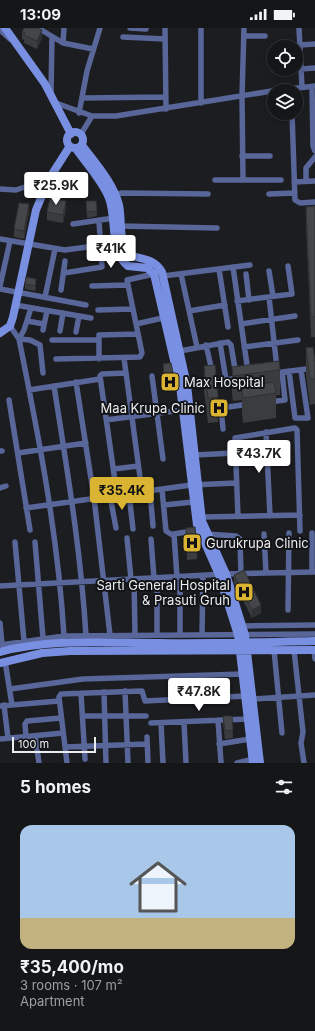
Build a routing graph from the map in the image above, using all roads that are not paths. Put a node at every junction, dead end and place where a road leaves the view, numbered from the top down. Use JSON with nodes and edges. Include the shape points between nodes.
{"nodes":[{"id":1,"x":4,"y":28,"type":"edge"},
{"id":2,"x":38,"y":28,"type":"edge"},
{"id":3,"x":64,"y":28,"type":"edge"},
{"id":4,"x":100,"y":28,"type":"edge"},
{"id":5,"x":130,"y":28,"type":"edge"},
{"id":6,"x":165,"y":28,"type":"edge"},
{"id":7,"x":201,"y":28,"type":"edge"},
{"id":8,"x":244,"y":28,"type":"edge"},
{"id":9,"x":299,"y":28,"type":"edge"},
{"id":10,"x":146,"y":29,"type":"edge"},
{"id":11,"x":0,"y":30,"type":"edge"},
{"id":12,"x":244,"y":36,"type":"junction"},
{"id":13,"x":265,"y":36,"type":"dead end"},
{"id":14,"x":52,"y":37,"type":"junction"},
{"id":15,"x":123,"y":37,"type":"dead end"},
{"id":16,"x":165,"y":39,"type":"junction"},
{"id":17,"x":300,"y":40,"type":"edge"},
{"id":18,"x":63,"y":43,"type":"junction"},
{"id":19,"x":315,"y":44,"type":"edge"},
{"id":20,"x":303,"y":45,"type":"edge"},
{"id":21,"x":17,"y":46,"type":"junction"},
{"id":22,"x":93,"y":49,"type":"junction"},
{"id":23,"x":315,"y":68,"type":"edge"},
{"id":24,"x":303,"y":69,"type":"edge"},
{"id":25,"x":313,"y":86,"type":"edge"},
{"id":26,"x":303,"y":87,"type":"edge"},
{"id":27,"x":267,"y":93,"type":"edge"},
{"id":28,"x":51,"y":94,"type":"junction"},
{"id":29,"x":314,"y":95,"type":"edge"},
{"id":30,"x":242,"y":96,"type":"junction"},
{"id":31,"x":166,"y":97,"type":"junction"},
{"id":32,"x":83,"y":98,"type":"junction"},
{"id":33,"x":56,"y":103,"type":"junction"},
{"id":34,"x":201,"y":103,"type":"junction"},
{"id":35,"x":314,"y":105,"type":"edge"},
{"id":36,"x":166,"y":109,"type":"junction"},
{"id":37,"x":79,"y":113,"type":"junction"},
{"id":38,"x":92,"y":116,"type":"junction"},
{"id":39,"x":292,"y":120,"type":"edge"},
{"id":40,"x":71,"y":134,"type":"junction"},
{"id":41,"x":81,"y":134,"type":"junction"},
{"id":42,"x":76,"y":146,"type":"junction"},
{"id":43,"x":315,"y":151,"type":"edge"},
{"id":44,"x":242,"y":156,"type":"junction"},
{"id":45,"x":270,"y":156,"type":"dead end"},
{"id":46,"x":315,"y":157,"type":"edge"},
{"id":47,"x":49,"y":179,"type":"junction"},
{"id":48,"x":215,"y":180,"type":"dead end"},
{"id":49,"x":243,"y":180,"type":"junction"},
{"id":50,"x":281,"y":180,"type":"dead end"},
{"id":51,"x":306,"y":181,"type":"junction"},
{"id":52,"x":315,"y":181,"type":"edge"},
{"id":53,"x":294,"y":182,"type":"junction"},
{"id":54,"x":0,"y":191,"type":"edge"},
{"id":55,"x":295,"y":193,"type":"junction"},
{"id":56,"x":208,"y":194,"type":"dead end"},
{"id":57,"x":269,"y":194,"type":"dead end"},
{"id":58,"x":112,"y":196,"type":"junction"},
{"id":59,"x":315,"y":202,"type":"edge"},
{"id":60,"x":114,"y":218,"type":"junction"},
{"id":61,"x":99,"y":221,"type":"junction"},
{"id":62,"x":73,"y":224,"type":"dead end"},
{"id":63,"x":118,"y":227,"type":"junction"},
{"id":64,"x":217,"y":228,"type":"dead end"},
{"id":65,"x":0,"y":239,"type":"edge"},
{"id":66,"x":10,"y":241,"type":"junction"},
{"id":67,"x":117,"y":243,"type":"junction"},
{"id":68,"x":28,"y":244,"type":"junction"},
{"id":69,"x":102,"y":245,"type":"junction"},
{"id":70,"x":55,"y":249,"type":"junction"},
{"id":71,"x":65,"y":261,"type":"dead end"},
{"id":72,"x":250,"y":265,"type":"dead end"},
{"id":73,"x":288,"y":266,"type":"dead end"},
{"id":74,"x":232,"y":267,"type":"junction"},
{"id":75,"x":219,"y":269,"type":"junction"},
{"id":76,"x":269,"y":271,"type":"dead end"},
{"id":77,"x":64,"y":272,"type":"junction"},
{"id":78,"x":154,"y":274,"type":"junction"},
{"id":79,"x":181,"y":274,"type":"junction"},
{"id":80,"x":246,"y":274,"type":"dead end"},
{"id":81,"x":163,"y":276,"type":"junction"},
{"id":82,"x":127,"y":285,"type":"junction"},
{"id":83,"x":0,"y":286,"type":"edge"},
{"id":84,"x":92,"y":286,"type":"dead end"},
{"id":85,"x":0,"y":289,"type":"edge"},
{"id":86,"x":61,"y":290,"type":"dead end"},
{"id":87,"x":18,"y":292,"type":"junction"},
{"id":88,"x":45,"y":297,"type":"junction"},
{"id":89,"x":271,"y":297,"type":"junction"},
{"id":90,"x":249,"y":300,"type":"junction"},
{"id":91,"x":237,"y":301,"type":"junction"},
{"id":92,"x":16,"y":305,"type":"junction"},
{"id":93,"x":86,"y":305,"type":"dead end"},
{"id":94,"x":225,"y":306,"type":"junction"},
{"id":95,"x":31,"y":308,"type":"junction"},
{"id":96,"x":133,"y":309,"type":"junction"},
{"id":97,"x":47,"y":310,"type":"junction"},
{"id":98,"x":98,"y":310,"type":"dead end"},
{"id":99,"x":189,"y":311,"type":"junction"},
{"id":100,"x":63,"y":313,"type":"junction"},
{"id":101,"x":79,"y":316,"type":"junction"},
{"id":102,"x":295,"y":316,"type":"dead end"},
{"id":103,"x":168,"y":317,"type":"junction"},
{"id":104,"x":91,"y":318,"type":"dead end"},
{"id":105,"x":272,"y":320,"type":"junction"},
{"id":106,"x":27,"y":321,"type":"junction"},
{"id":107,"x":136,"y":324,"type":"junction"},
{"id":108,"x":241,"y":324,"type":"junction"},
{"id":109,"x":10,"y":326,"type":"junction"},
{"id":110,"x":228,"y":327,"type":"dead end"},
{"id":111,"x":60,"y":331,"type":"dead end"},
{"id":112,"x":76,"y":332,"type":"dead end"},
{"id":113,"x":0,"y":333,"type":"edge"},
{"id":114,"x":138,"y":334,"type":"junction"},
{"id":115,"x":19,"y":339,"type":"junction"},
{"id":116,"x":52,"y":340,"type":"dead end"},
{"id":117,"x":99,"y":340,"type":"junction"},
{"id":118,"x":298,"y":340,"type":"dead end"},
{"id":119,"x":220,"y":343,"type":"junction"},
{"id":120,"x":274,"y":343,"type":"junction"},
{"id":121,"x":206,"y":345,"type":"junction"},
{"id":122,"x":197,"y":347,"type":"junction"},
{"id":123,"x":244,"y":348,"type":"junction"},
{"id":124,"x":180,"y":351,"type":"junction"},
{"id":125,"x":124,"y":358,"type":"junction"},
{"id":126,"x":56,"y":359,"type":"dead end"},
{"id":127,"x":99,"y":359,"type":"junction"},
{"id":128,"x":315,"y":368,"type":"edge"},
{"id":129,"x":301,"y":370,"type":"junction"},
{"id":130,"x":289,"y":371,"type":"junction"},
{"id":131,"x":280,"y":372,"type":"junction"},
{"id":132,"x":43,"y":373,"type":"dead end"},
{"id":133,"x":126,"y":373,"type":"junction"},
{"id":134,"x":270,"y":374,"type":"edge"},
{"id":135,"x":152,"y":376,"type":"dead end"},
{"id":136,"x":256,"y":376,"type":"edge"},
{"id":137,"x":248,"y":377,"type":"junction"},
{"id":138,"x":237,"y":378,"type":"junction"},
{"id":139,"x":100,"y":379,"type":"junction"},
{"id":140,"x":226,"y":380,"type":"junction"},
{"id":141,"x":76,"y":382,"type":"junction"},
{"id":142,"x":214,"y":382,"type":"junction"},
{"id":143,"x":54,"y":386,"type":"junction"},
{"id":144,"x":184,"y":386,"type":"junction"},
{"id":145,"x":29,"y":390,"type":"junction"},
{"id":146,"x":9,"y":400,"type":"dead end"},
{"id":147,"x":182,"y":410,"type":"junction"},
{"id":148,"x":156,"y":414,"type":"junction"},
{"id":149,"x":131,"y":417,"type":"junction"},
{"id":150,"x":106,"y":420,"type":"junction"},
{"id":151,"x":223,"y":429,"type":"dead end"},
{"id":152,"x":266,"y":432,"type":"junction"},
{"id":153,"x":86,"y":443,"type":"junction"},
{"id":154,"x":64,"y":446,"type":"junction"},
{"id":155,"x":40,"y":449,"type":"junction"},
{"id":156,"x":18,"y":453,"type":"junction"},
{"id":157,"x":235,"y":453,"type":"junction"},
{"id":158,"x":194,"y":455,"type":"junction"},
{"id":159,"x":163,"y":459,"type":"dead end"},
{"id":160,"x":138,"y":466,"type":"junction"},
{"id":161,"x":114,"y":469,"type":"junction"},
{"id":162,"x":236,"y":483,"type":"junction"},
{"id":163,"x":194,"y":485,"type":"junction"},
{"id":164,"x":6,"y":486,"type":"dead end"},
{"id":165,"x":0,"y":488,"type":"edge"},
{"id":166,"x":162,"y":489,"type":"junction"},
{"id":167,"x":150,"y":491,"type":"junction"},
{"id":168,"x":142,"y":492,"type":"junction"},
{"id":169,"x":129,"y":494,"type":"junction"},
{"id":170,"x":117,"y":495,"type":"junction"},
{"id":171,"x":110,"y":496,"type":"junction"},
{"id":172,"x":94,"y":498,"type":"junction"},
{"id":173,"x":73,"y":502,"type":"junction"},
{"id":174,"x":193,"y":502,"type":"junction"},
{"id":175,"x":50,"y":505,"type":"junction"},
{"id":176,"x":164,"y":505,"type":"junction"},
{"id":177,"x":26,"y":508,"type":"junction"},
{"id":178,"x":300,"y":515,"type":"junction"},
{"id":179,"x":270,"y":516,"type":"junction"},
{"id":180,"x":202,"y":517,"type":"junction"},
{"id":181,"x":238,"y":517,"type":"junction"},
{"id":182,"x":153,"y":526,"type":"dead end"},
{"id":183,"x":116,"y":528,"type":"dead end"},
{"id":184,"x":133,"y":529,"type":"dead end"},
{"id":185,"x":30,"y":530,"type":"dead end"},
{"id":186,"x":300,"y":531,"type":"dead end"},
{"id":187,"x":202,"y":532,"type":"junction"},
{"id":188,"x":312,"y":532,"type":"dead end"},
{"id":189,"x":289,"y":533,"type":"dead end"},
{"id":190,"x":264,"y":534,"type":"dead end"},
{"id":191,"x":174,"y":536,"type":"junction"},
{"id":192,"x":127,"y":538,"type":"dead end"},
{"id":193,"x":151,"y":539,"type":"dead end"},
{"id":194,"x":15,"y":542,"type":"dead end"},
{"id":195,"x":35,"y":542,"type":"dead end"},
{"id":196,"x":314,"y":572,"type":"edge"},
{"id":197,"x":266,"y":573,"type":"junction"},
{"id":198,"x":289,"y":573,"type":"junction"},
{"id":199,"x":222,"y":574,"type":"junction"},
{"id":200,"x":241,"y":574,"type":"junction"},
{"id":201,"x":203,"y":576,"type":"junction"},
{"id":202,"x":178,"y":577,"type":"junction"},
{"id":203,"x":155,"y":578,"type":"junction"},
{"id":204,"x":132,"y":579,"type":"junction"},
{"id":205,"x":104,"y":581,"type":"junction"},
{"id":206,"x":83,"y":582,"type":"junction"},
{"id":207,"x":61,"y":583,"type":"junction"},
{"id":208,"x":40,"y":584,"type":"junction"},
{"id":209,"x":18,"y":585,"type":"junction"},
{"id":210,"x":0,"y":586,"type":"edge"},
{"id":211,"x":288,"y":610,"type":"dead end"},
{"id":212,"x":0,"y":623,"type":"edge"},
{"id":213,"x":315,"y":625,"type":"edge"},
{"id":214,"x":243,"y":626,"type":"junction"},
{"id":215,"x":315,"y":634,"type":"edge"},
{"id":216,"x":110,"y":635,"type":"junction"},
{"id":217,"x":135,"y":635,"type":"junction"},
{"id":218,"x":157,"y":635,"type":"junction"},
{"id":219,"x":180,"y":635,"type":"junction"},
{"id":220,"x":202,"y":635,"type":"junction"},
{"id":221,"x":64,"y":636,"type":"junction"},
{"id":222,"x":86,"y":636,"type":"junction"},
{"id":223,"x":43,"y":638,"type":"junction"},
{"id":224,"x":24,"y":641,"type":"junction"},
{"id":225,"x":243,"y":642,"type":"junction"},
{"id":226,"x":1,"y":647,"type":"edge"},
{"id":227,"x":315,"y":647,"type":"edge"},
{"id":228,"x":274,"y":650,"type":"junction"},
{"id":229,"x":294,"y":650,"type":"junction"},
{"id":230,"x":315,"y":659,"type":"edge"},
{"id":231,"x":3,"y":662,"type":"edge"},
{"id":232,"x":243,"y":674,"type":"junction"},
{"id":233,"x":10,"y":689,"type":"junction"},
{"id":234,"x":125,"y":691,"type":"junction"},
{"id":235,"x":104,"y":692,"type":"junction"},
{"id":236,"x":81,"y":693,"type":"junction"},
{"id":237,"x":315,"y":695,"type":"edge"},
{"id":238,"x":299,"y":696,"type":"junction"},
{"id":239,"x":279,"y":697,"type":"junction"},
{"id":240,"x":249,"y":698,"type":"junction"},
{"id":241,"x":59,"y":701,"type":"junction"},
{"id":242,"x":12,"y":705,"type":"junction"},
{"id":243,"x":2,"y":706,"type":"edge"},
{"id":244,"x":83,"y":716,"type":"junction"},
{"id":245,"x":104,"y":716,"type":"junction"},
{"id":246,"x":126,"y":716,"type":"junction"},
{"id":247,"x":146,"y":716,"type":"dead end"},
{"id":248,"x":61,"y":718,"type":"junction"},
{"id":249,"x":248,"y":719,"type":"junction"},
{"id":250,"x":218,"y":720,"type":"junction"},
{"id":251,"x":184,"y":722,"type":"junction"},
{"id":252,"x":151,"y":723,"type":"dead end"},
{"id":253,"x":161,"y":723,"type":"junction"},
{"id":254,"x":63,"y":733,"type":"junction"},
{"id":255,"x":282,"y":733,"type":"dead end"},
{"id":256,"x":35,"y":736,"type":"junction"},
{"id":257,"x":26,"y":737,"type":"junction"},
{"id":258,"x":147,"y":737,"type":"dead end"},
{"id":259,"x":8,"y":738,"type":"junction"},
{"id":260,"x":0,"y":739,"type":"edge"},
{"id":261,"x":250,"y":739,"type":"junction"},
{"id":262,"x":127,"y":744,"type":"junction"},
{"id":263,"x":147,"y":744,"type":"junction"},
{"id":264,"x":219,"y":744,"type":"junction"},
{"id":265,"x":105,"y":745,"type":"junction"},
{"id":266,"x":65,"y":746,"type":"junction"},
{"id":267,"x":84,"y":746,"type":"junction"},
{"id":268,"x":85,"y":759,"type":"dead end"},
{"id":269,"x":256,"y":761,"type":"edge"},
{"id":270,"x":38,"y":763,"type":"edge"},
{"id":271,"x":67,"y":763,"type":"edge"},
{"id":272,"x":106,"y":763,"type":"edge"},
{"id":273,"x":128,"y":763,"type":"edge"},
{"id":274,"x":148,"y":763,"type":"edge"},
{"id":275,"x":163,"y":763,"type":"edge"},
{"id":276,"x":186,"y":763,"type":"edge"},
{"id":277,"x":221,"y":763,"type":"edge"},
{"id":278,"x":237,"y":763,"type":"edge"},
{"id":279,"x":304,"y":763,"type":"edge"}],
"edges":[{"from":1,"to":21,"type":"street"},
{"from":2,"to":14,"type":"street"},
{"from":3,"to":18,"type":"street"},
{"from":4,"to":22,"type":"street"},
{"from":5,"to":10,"type":"street"},
{"from":6,"to":16,"type":"street"},
{"from":7,"to":34,"type":"street"},
{"from":8,"to":12,"type":"street"},
{"from":9,"to":17,"type":"street"},
{"from":11,"to":21,"type":"street"},
{"from":12,"to":13,"type":"street"},
{"from":12,"to":30,"type":"street"},
{"from":14,"to":18,"type":"street"},
{"from":14,"to":28,"type":"street"},
{"from":15,"to":16,"type":"street"},
{"from":16,"to":31,"type":"street"},
{"from":18,"to":22,"type":"street"},
{"from":19,"to":20,"type":"street"},
{"from":21,"to":28,"type":"street"},
{"from":22,"to":32,"type":"street"},
{"from":23,"to":24,"type":"street"},
{"from":25,"to":26,"type":"street"},
{"from":25,"to":29,"type":"street"},
{"from":27,"to":30,"type":"street"},
{"from":28,"to":33,"type":"street"},
{"from":29,"to":35,"type":"street"},
{"from":30,"to":34,"type":"street"},
{"from":30,"to":44,"type":"street"},
{"from":31,"to":32,"type":"street"},
{"from":31,"to":36,"type":"street"},
{"from":32,"to":37,"type":"street"},
{"from":33,"to":37,"type":"street"},
{"from":33,"to":40,"type":"street"},
{"from":34,"to":36,"type":"street"},
{"from":35,"to":43,"type":"street"},
{"from":36,"to":38,"type":"street","via":[[116,116]]},
{"from":37,"to":38,"type":"street"},
{"from":38,"to":41,"type":"street"},
{"from":39,"to":53,"type":"street"},
{"from":40,"to":41,"type":"street"},
{"from":40,"to":42,"type":"street","via":[[67,140]]},
{"from":41,"to":42,"type":"street","via":[[84,141]]},
{"from":42,"to":47,"type":"street"},
{"from":42,"to":58,"type":"street"},
{"from":44,"to":45,"type":"street"},
{"from":44,"to":49,"type":"street"},
{"from":46,"to":51,"type":"street","via":[[306,168]]},
{"from":47,"to":54,"type":"street","via":[[16,190]]},
{"from":47,"to":68,"type":"street","via":[[36,210]]},
{"from":48,"to":49,"type":"street"},
{"from":49,"to":50,"type":"street"},
{"from":51,"to":52,"type":"street"},
{"from":51,"to":53,"type":"street"},
{"from":53,"to":55,"type":"street"},
{"from":55,"to":57,"type":"street"},
{"from":55,"to":59,"type":"street","via":[[297,202]]},
{"from":56,"to":58,"type":"street","via":[[121,193]]},
{"from":58,"to":60,"type":"street"},
{"from":58,"to":63,"type":"street"},
{"from":60,"to":61,"type":"street"},
{"from":60,"to":63,"type":"street"},
{"from":61,"to":62,"type":"street"},
{"from":61,"to":69,"type":"street"},
{"from":63,"to":64,"type":"street"},
{"from":63,"to":67,"type":"street"},
{"from":63,"to":81,"type":"street","via":[[128,254],[151,260],[158,265]]},
{"from":65,"to":66,"type":"street"},
{"from":66,"to":68,"type":"street"},
{"from":66,"to":83,"type":"street"},
{"from":67,"to":69,"type":"street"},
{"from":67,"to":78,"type":"street","via":[[124,263],[128,266],[147,268]]},
{"from":68,"to":70,"type":"street"},
{"from":68,"to":87,"type":"street"},
{"from":69,"to":70,"type":"street","via":[[70,250]]},
{"from":69,"to":77,"type":"street","via":[[102,267]]},
{"from":70,"to":88,"type":"street"},
{"from":71,"to":77,"type":"street"},
{"from":72,"to":74,"type":"street"},
{"from":73,"to":89,"type":"street","via":[[292,292]]},
{"from":74,"to":75,"type":"street"},
{"from":74,"to":91,"type":"street"},
{"from":75,"to":79,"type":"street"},
{"from":75,"to":94,"type":"street"},
{"from":76,"to":89,"type":"street"},
{"from":77,"to":86,"type":"street"},
{"from":78,"to":82,"type":"street","via":[[129,278]]},
{"from":78,"to":103,"type":"street"},
{"from":79,"to":81,"type":"street"},
{"from":79,"to":99,"type":"street"},
{"from":80,"to":90,"type":"street"},
{"from":81,"to":103,"type":"street"},
{"from":82,"to":84,"type":"street"},
{"from":82,"to":96,"type":"street"},
{"from":85,"to":87,"type":"street"},
{"from":87,"to":88,"type":"street"},
{"from":87,"to":92,"type":"street"},
{"from":88,"to":93,"type":"street"},
{"from":89,"to":90,"type":"street"},
{"from":89,"to":105,"type":"street"},
{"from":90,"to":91,"type":"street"},
{"from":91,"to":108,"type":"street"},
{"from":92,"to":95,"type":"street"},
{"from":92,"to":109,"type":"street"},
{"from":94,"to":99,"type":"street"},
{"from":94,"to":110,"type":"street"},
{"from":95,"to":97,"type":"street"},
{"from":95,"to":106,"type":"street"},
{"from":96,"to":98,"type":"street"},
{"from":96,"to":107,"type":"street"},
{"from":97,"to":100,"type":"street"},
{"from":97,"to":106,"type":"street","via":[[43,327]]},
{"from":99,"to":122,"type":"street"},
{"from":100,"to":101,"type":"street"},
{"from":100,"to":111,"type":"street"},
{"from":101,"to":104,"type":"street"},
{"from":101,"to":112,"type":"street"},
{"from":102,"to":105,"type":"street"},
{"from":103,"to":107,"type":"street"},
{"from":103,"to":124,"type":"street"},
{"from":103,"to":144,"type":"street"},
{"from":105,"to":108,"type":"street"},
{"from":105,"to":120,"type":"street"},
{"from":106,"to":115,"type":"street"},
{"from":107,"to":114,"type":"street"},
{"from":108,"to":123,"type":"street"},
{"from":109,"to":113,"type":"street"},
{"from":109,"to":115,"type":"street"},
{"from":114,"to":117,"type":"street","via":[[99,335]]},
{"from":114,"to":125,"type":"street","via":[[142,355],[138,358]]},
{"from":115,"to":132,"type":"street","via":[[30,340],[40,345]]},
{"from":115,"to":145,"type":"street"},
{"from":116,"to":117,"type":"street"},
{"from":117,"to":127,"type":"street"},
{"from":118,"to":120,"type":"street"},
{"from":119,"to":121,"type":"street"},
{"from":119,"to":138,"type":"street","via":[[230,343]]},
{"from":119,"to":140,"type":"street"},
{"from":120,"to":123,"type":"street"},
{"from":120,"to":131,"type":"street"},
{"from":121,"to":122,"type":"street"},
{"from":121,"to":142,"type":"street"},
{"from":122,"to":124,"type":"street"},
{"from":123,"to":137,"type":"street"},
{"from":124,"to":144,"type":"street"},
{"from":125,"to":127,"type":"street"},
{"from":125,"to":133,"type":"street"},
{"from":126,"to":127,"type":"street"},
{"from":128,"to":129,"type":"street"},
{"from":129,"to":130,"type":"street"},
{"from":129,"to":130,"type":"street","via":[[308,418],[298,420],[295,418]]},
{"from":130,"to":131,"type":"street"},
{"from":131,"to":134,"type":"street"},
{"from":131,"to":151,"type":"street","via":[[284,400],[221,408]]},
{"from":133,"to":139,"type":"street","via":[[102,374]]},
{"from":133,"to":149,"type":"street"},
{"from":135,"to":148,"type":"street"},
{"from":136,"to":137,"type":"street"},
{"from":137,"to":138,"type":"street"},
{"from":138,"to":140,"type":"street"},
{"from":139,"to":141,"type":"street"},
{"from":139,"to":150,"type":"street"},
{"from":140,"to":142,"type":"street"},
{"from":141,"to":143,"type":"street"},
{"from":141,"to":153,"type":"street"},
{"from":142,"to":144,"type":"street"},
{"from":143,"to":145,"type":"street"},
{"from":143,"to":154,"type":"street"},
{"from":144,"to":147,"type":"street"},
{"from":144,"to":158,"type":"street"},
{"from":145,"to":155,"type":"street"},
{"from":146,"to":156,"type":"street"},
{"from":147,"to":148,"type":"street"},
{"from":147,"to":163,"type":"street"},
{"from":148,"to":149,"type":"street"},
{"from":148,"to":159,"type":"street"},
{"from":149,"to":150,"type":"street"},
{"from":149,"to":160,"type":"street"},
{"from":150,"to":161,"type":"street"},
{"from":152,"to":157,"type":"street","via":[[236,437]]},
{"from":152,"to":178,"type":"street","via":[[292,428],[297,430]]},
{"from":152,"to":179,"type":"street"},
{"from":153,"to":154,"type":"street"},
{"from":153,"to":172,"type":"street"},
{"from":154,"to":155,"type":"street"},
{"from":154,"to":173,"type":"street"},
{"from":155,"to":156,"type":"street"},
{"from":155,"to":175,"type":"street"},
{"from":156,"to":177,"type":"street"},
{"from":157,"to":158,"type":"street"},
{"from":157,"to":162,"type":"street"},
{"from":158,"to":163,"type":"street"},
{"from":160,"to":161,"type":"street"},
{"from":160,"to":168,"type":"street"},
{"from":161,"to":170,"type":"street"},
{"from":162,"to":163,"type":"street"},
{"from":162,"to":181,"type":"street"},
{"from":163,"to":166,"type":"street"},
{"from":163,"to":174,"type":"street"},
{"from":163,"to":180,"type":"street"},
{"from":164,"to":165,"type":"street"},
{"from":166,"to":167,"type":"street"},
{"from":166,"to":176,"type":"street"},
{"from":167,"to":168,"type":"street"},
{"from":167,"to":182,"type":"street"},
{"from":168,"to":169,"type":"street"},
{"from":169,"to":170,"type":"street"},
{"from":169,"to":184,"type":"street"},
{"from":170,"to":171,"type":"street"},
{"from":171,"to":172,"type":"street"},
{"from":171,"to":183,"type":"street"},
{"from":172,"to":173,"type":"street"},
{"from":172,"to":205,"type":"street"},
{"from":173,"to":175,"type":"street"},
{"from":173,"to":206,"type":"street"},
{"from":174,"to":176,"type":"street"},
{"from":174,"to":187,"type":"street"},
{"from":175,"to":177,"type":"street"},
{"from":175,"to":207,"type":"street"},
{"from":176,"to":191,"type":"street","via":[[166,531]]},
{"from":177,"to":185,"type":"street"},
{"from":178,"to":179,"type":"street"},
{"from":178,"to":186,"type":"street"},
{"from":179,"to":181,"type":"street"},
{"from":180,"to":181,"type":"street"},
{"from":180,"to":187,"type":"street"},
{"from":187,"to":191,"type":"street","via":[[175,533]]},
{"from":187,"to":199,"type":"street"},
{"from":187,"to":200,"type":"street","via":[[236,536],[240,539]]},
{"from":188,"to":196,"type":"street"},
{"from":189,"to":198,"type":"street"},
{"from":190,"to":197,"type":"street"},
{"from":191,"to":202,"type":"street"},
{"from":192,"to":204,"type":"street"},
{"from":193,"to":203,"type":"street"},
{"from":194,"to":209,"type":"street"},
{"from":195,"to":208,"type":"street"},
{"from":196,"to":198,"type":"street"},
{"from":197,"to":198,"type":"street"},
{"from":197,"to":200,"type":"street"},
{"from":198,"to":211,"type":"street"},
{"from":199,"to":200,"type":"street"},
{"from":199,"to":201,"type":"street"},
{"from":199,"to":214,"type":"street"},
{"from":199,"to":225,"type":"street"},
{"from":201,"to":202,"type":"street"},
{"from":201,"to":220,"type":"street"},
{"from":202,"to":203,"type":"street"},
{"from":202,"to":219,"type":"street"},
{"from":203,"to":204,"type":"street"},
{"from":203,"to":218,"type":"street"},
{"from":204,"to":205,"type":"street"},
{"from":204,"to":217,"type":"street"},
{"from":205,"to":206,"type":"street"},
{"from":205,"to":216,"type":"street"},
{"from":206,"to":207,"type":"street"},
{"from":206,"to":222,"type":"street"},
{"from":207,"to":208,"type":"street"},
{"from":207,"to":221,"type":"street"},
{"from":208,"to":209,"type":"street"},
{"from":208,"to":223,"type":"street"},
{"from":209,"to":210,"type":"street"},
{"from":209,"to":224,"type":"street"},
{"from":212,"to":226,"type":"street"},
{"from":213,"to":214,"type":"street"},
{"from":214,"to":225,"type":"street"},
{"from":215,"to":225,"type":"street"},
{"from":216,"to":217,"type":"street"},
{"from":216,"to":222,"type":"street"},
{"from":217,"to":218,"type":"street"},
{"from":218,"to":219,"type":"street"},
{"from":219,"to":220,"type":"street"},
{"from":220,"to":225,"type":"street"},
{"from":221,"to":222,"type":"street"},
{"from":221,"to":223,"type":"street"},
{"from":223,"to":224,"type":"street"},
{"from":224,"to":226,"type":"street"},
{"from":225,"to":226,"type":"street"},
{"from":225,"to":227,"type":"street"},
{"from":225,"to":228,"type":"street"},
{"from":225,"to":231,"type":"street","via":[[42,654]]},
{"from":225,"to":232,"type":"street"},
{"from":225,"to":240,"type":"street"},
{"from":227,"to":229,"type":"street"},
{"from":227,"to":230,"type":"street"},
{"from":228,"to":229,"type":"street"},
{"from":228,"to":239,"type":"street"},
{"from":229,"to":238,"type":"street"},
{"from":231,"to":233,"type":"street"},
{"from":232,"to":233,"type":"street","via":[[79,679]]},
{"from":232,"to":240,"type":"street"},
{"from":233,"to":242,"type":"street"},
{"from":234,"to":235,"type":"street"},
{"from":234,"to":240,"type":"street","via":[[142,691],[145,701]]},
{"from":234,"to":246,"type":"street"},
{"from":235,"to":236,"type":"street"},
{"from":235,"to":245,"type":"street"},
{"from":236,"to":241,"type":"street","via":[[61,694]]},
{"from":236,"to":244,"type":"street"},
{"from":237,"to":238,"type":"street"},
{"from":238,"to":239,"type":"street"},
{"from":238,"to":279,"type":"street"},
{"from":239,"to":240,"type":"street"},
{"from":239,"to":255,"type":"street"},
{"from":240,"to":249,"type":"street"},
{"from":240,"to":269,"type":"street"},
{"from":241,"to":242,"type":"street"},
{"from":241,"to":248,"type":"street"},
{"from":242,"to":243,"type":"street"},
{"from":243,"to":259,"type":"street"},
{"from":244,"to":245,"type":"street"},
{"from":244,"to":267,"type":"street"},
{"from":245,"to":246,"type":"street"},
{"from":245,"to":265,"type":"street"},
{"from":246,"to":247,"type":"street"},
{"from":246,"to":262,"type":"street"},
{"from":248,"to":254,"type":"street"},
{"from":248,"to":257,"type":"street","via":[[26,721]]},
{"from":249,"to":250,"type":"street"},
{"from":249,"to":261,"type":"street"},
{"from":250,"to":251,"type":"street"},
{"from":250,"to":264,"type":"street"},
{"from":251,"to":253,"type":"street"},
{"from":251,"to":276,"type":"street"},
{"from":252,"to":253,"type":"street"},
{"from":253,"to":275,"type":"street"},
{"from":254,"to":256,"type":"street"},
{"from":254,"to":266,"type":"street"},
{"from":256,"to":257,"type":"street"},
{"from":256,"to":270,"type":"street"},
{"from":257,"to":259,"type":"street"},
{"from":258,"to":263,"type":"street"},
{"from":259,"to":260,"type":"street"},
{"from":261,"to":264,"type":"street"},
{"from":261,"to":269,"type":"street"},
{"from":262,"to":263,"type":"street"},
{"from":262,"to":265,"type":"street"},
{"from":262,"to":273,"type":"street"},
{"from":263,"to":274,"type":"street"},
{"from":264,"to":277,"type":"street"},
{"from":265,"to":267,"type":"street"},
{"from":265,"to":272,"type":"street"},
{"from":266,"to":267,"type":"street"},
{"from":266,"to":271,"type":"street"},
{"from":267,"to":268,"type":"street"},
{"from":269,"to":278,"type":"street"}]}
